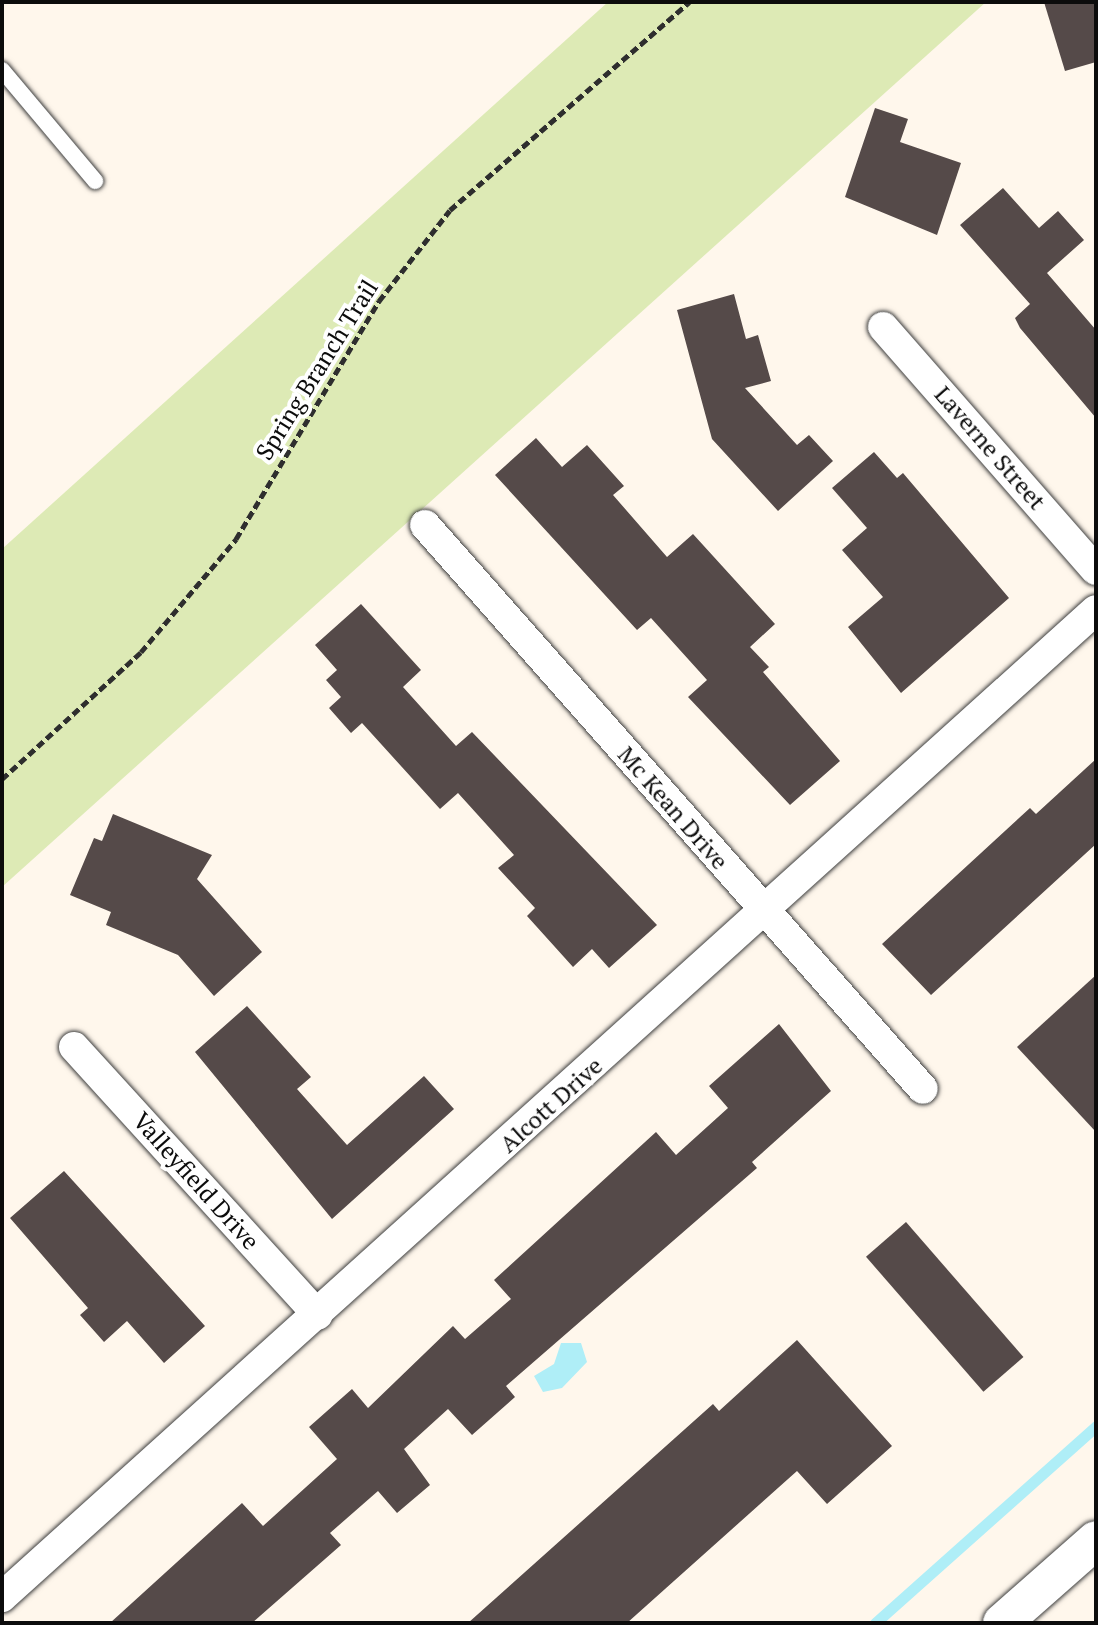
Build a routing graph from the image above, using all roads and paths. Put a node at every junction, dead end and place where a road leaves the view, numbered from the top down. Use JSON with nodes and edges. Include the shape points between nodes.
{"nodes":[{"id":1,"x":689,"y":2,"type":"edge"},
{"id":2,"x":2,"y":70,"type":"edge"},
{"id":3,"x":95,"y":181,"type":"dead end"},
{"id":4,"x":883,"y":327,"type":"dead end"},
{"id":5,"x":425,"y":525,"type":"dead end"},
{"id":6,"x":1096,"y":570,"type":"edge"},
{"id":7,"x":1096,"y":610,"type":"edge"},
{"id":8,"x":2,"y":779,"type":"edge"},
{"id":9,"x":764,"y":912,"type":"junction"},
{"id":10,"x":74,"y":1047,"type":"dead end"},
{"id":11,"x":923,"y":1089,"type":"dead end"},
{"id":12,"x":318,"y":1315,"type":"junction"},
{"id":13,"x":1096,"y":1540,"type":"edge"},
{"id":14,"x":2,"y":1597,"type":"edge"},
{"id":15,"x":1002,"y":1623,"type":"edge"}],
"edges":[{"from":1,"to":8,"type":"path","name":"Spring Branch Trail","via":[[450,210],[379,301],[236,539],[141,652]]},
{"from":2,"to":3,"type":"lane"},
{"from":4,"to":6,"type":"street","name":"Laverne Street"},
{"from":5,"to":9,"type":"street","name":"Mc Kean Drive"},
{"from":7,"to":9,"type":"street","name":"Alcott Drive"},
{"from":9,"to":11,"type":"street","name":"Mc Kean Drive"},
{"from":9,"to":12,"type":"street","name":"Alcott Drive"},
{"from":10,"to":12,"type":"street","name":"Valleyfield Drive"},
{"from":12,"to":14,"type":"street","name":"Alcott Drive"},
{"from":13,"to":15,"type":"street"}]}
